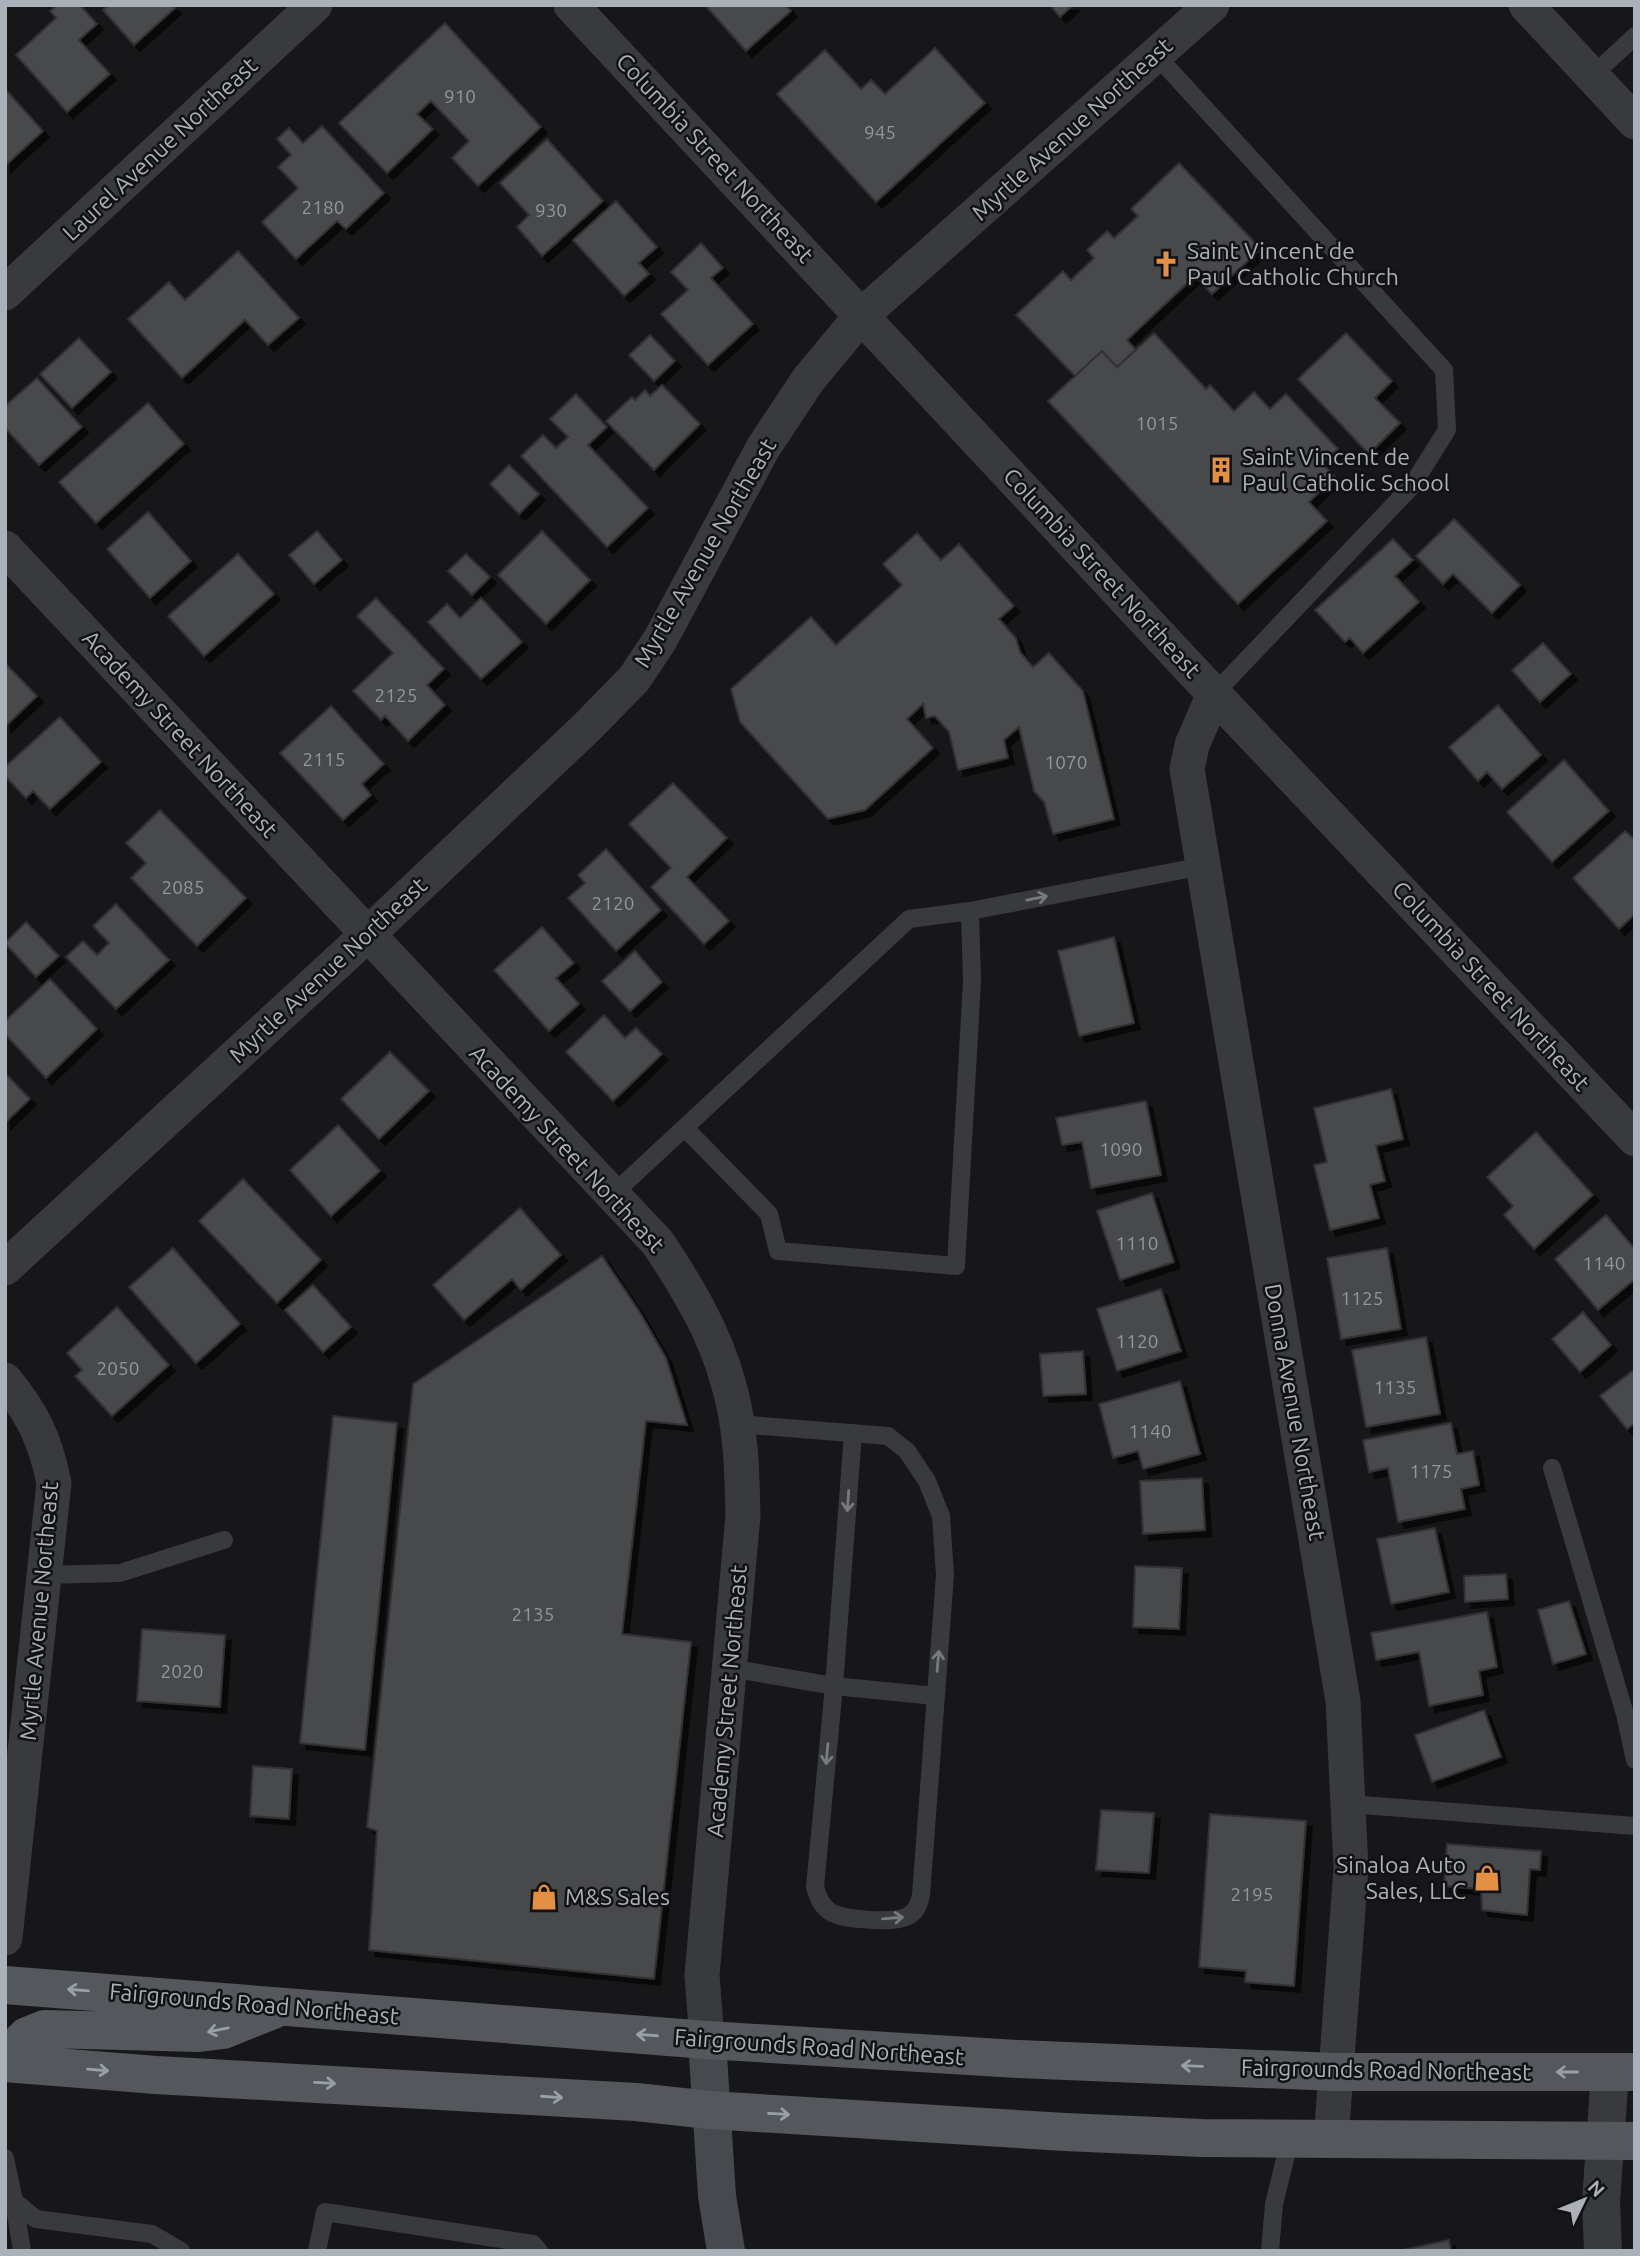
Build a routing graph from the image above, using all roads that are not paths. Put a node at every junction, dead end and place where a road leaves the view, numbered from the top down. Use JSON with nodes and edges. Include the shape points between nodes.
{"nodes":[{"id":1,"x":315,"y":5,"type":"edge"},
{"id":2,"x":571,"y":5,"type":"edge"},
{"id":3,"x":1212,"y":5,"type":"edge"},
{"id":4,"x":1526,"y":5,"type":"edge"},
{"id":5,"x":1635,"y":36,"type":"edge"},
{"id":6,"x":1156,"y":55,"type":"junction"},
{"id":7,"x":1592,"y":76,"type":"junction"},
{"id":8,"x":1635,"y":122,"type":"edge"},
{"id":9,"x":5,"y":293,"type":"edge"},
{"id":10,"x":862,"y":315,"type":"junction"},
{"id":11,"x":5,"y":548,"type":"edge"},
{"id":12,"x":1214,"y":694,"type":"junction"},
{"id":13,"x":1203,"y":866,"type":"junction"},
{"id":14,"x":970,"y":911,"type":"junction"},
{"id":15,"x":367,"y":935,"type":"junction"},
{"id":16,"x":684,"y":1128,"type":"junction"},
{"id":17,"x":1635,"y":1139,"type":"edge"},
{"id":18,"x":612,"y":1195,"type":"junction"},
{"id":19,"x":5,"y":1268,"type":"edge"},
{"id":20,"x":5,"y":1380,"type":"edge"},
{"id":21,"x":737,"y":1424,"type":"junction"},
{"id":22,"x":853,"y":1433,"type":"junction"},
{"id":23,"x":1552,"y":1468,"type":"dead end"},
{"id":24,"x":224,"y":1540,"type":"dead end"},
{"id":25,"x":45,"y":1575,"type":"junction"},
{"id":26,"x":730,"y":1668,"type":"junction"},
{"id":27,"x":834,"y":1686,"type":"junction"},
{"id":28,"x":935,"y":1696,"type":"junction"},
{"id":29,"x":1635,"y":1760,"type":"edge"},
{"id":30,"x":1349,"y":1804,"type":"junction"},
{"id":31,"x":1635,"y":1826,"type":"edge"},
{"id":32,"x":5,"y":1938,"type":"edge"},
{"id":33,"x":5,"y":1985,"type":"edge"},
{"id":34,"x":282,"y":2007,"type":"junction"},
{"id":35,"x":707,"y":2040,"type":"junction"},
{"id":36,"x":5,"y":2060,"type":"edge"},
{"id":37,"x":1335,"y":2072,"type":"junction"},
{"id":38,"x":1622,"y":2072,"type":"edge"},
{"id":39,"x":710,"y":2110,"type":"junction"},
{"id":40,"x":1290,"y":2139,"type":"junction"},
{"id":41,"x":1331,"y":2140,"type":"junction"},
{"id":42,"x":1619,"y":2141,"type":"edge"},
{"id":43,"x":5,"y":2158,"type":"edge"},
{"id":44,"x":14,"y":2201,"type":"junction"},
{"id":45,"x":1610,"y":2248,"type":"edge"},
{"id":46,"x":22,"y":2251,"type":"edge"},
{"id":47,"x":181,"y":2251,"type":"edge"},
{"id":48,"x":317,"y":2251,"type":"edge"},
{"id":49,"x":539,"y":2251,"type":"edge"},
{"id":50,"x":726,"y":2251,"type":"edge"},
{"id":51,"x":1270,"y":2251,"type":"edge"}],
"edges":[{"from":1,"to":9,"type":"street","name":"Laurel Avenue Northeast"},
{"from":2,"to":10,"type":"street","name":"Columbia Street Northeast"},
{"from":3,"to":6,"type":"street","name":"Myrtle Avenue Northeast"},
{"from":4,"to":7,"type":"street"},
{"from":5,"to":7,"type":"lane"},
{"from":6,"to":10,"type":"street","name":"Myrtle Avenue Northeast"},
{"from":6,"to":12,"type":"lane","via":[[1444,370],[1447,430],[1411,487]]},
{"from":7,"to":8,"type":"street"},
{"from":10,"to":12,"type":"street","name":"Columbia Street Northeast"},
{"from":10,"to":15,"type":"street","name":"Myrtle Avenue Northeast","via":[[808,380],[763,448],[660,640],[634,679]]},
{"from":11,"to":15,"type":"street","name":"Academy Street Northeast"},
{"from":12,"to":13,"type":"street","name":"Donna Avenue Northeast","via":[[1186,769]]},
{"from":12,"to":17,"type":"street","name":"Columbia Street Northeast"},
{"from":14,"to":13,"type":"lane","one_way":true},
{"from":13,"to":30,"type":"street","name":"Donna Avenue Northeast","via":[[1343,1701]]},
{"from":14,"to":16,"type":"lane","via":[[909,919]]},
{"from":14,"to":16,"type":"lane","via":[[972,981],[956,1266],[779,1251],[769,1214]]},
{"from":15,"to":18,"type":"street","name":"Academy Street Northeast"},
{"from":15,"to":19,"type":"street","name":"Myrtle Avenue Northeast"},
{"from":16,"to":18,"type":"lane"},
{"from":18,"to":21,"type":"street","name":"Academy Street Northeast","via":[[658,1243],[690,1292],[728,1381]]},
{"from":20,"to":25,"type":"street","name":"Myrtle Avenue Northeast","via":[[28,1407],[48,1451],[54,1483]]},
{"from":21,"to":22,"type":"lane"},
{"from":21,"to":26,"type":"street","name":"Academy Street Northeast","via":[[743,1515]]},
{"from":22,"to":27,"type":"lane","one_way":true},
{"from":28,"to":22,"type":"lane","one_way":true,"via":[[945,1575],[941,1516],[927,1481],[907,1451],[888,1436]]},
{"from":23,"to":29,"type":"lane"},
{"from":24,"to":25,"type":"lane","via":[[120,1573]]},
{"from":25,"to":32,"type":"street","name":"Myrtle Avenue Northeast"},
{"from":26,"to":27,"type":"lane"},
{"from":26,"to":35,"type":"street","name":"Academy Street Northeast","via":[[702,1975]]},
{"from":27,"to":28,"type":"lane"},
{"from":27,"to":28,"type":"lane","one_way":true,"via":[[815,1887],[820,1901],[841,1917],[894,1920],[918,1908]]},
{"from":30,"to":31,"type":"lane"},
{"from":30,"to":37,"type":"street","name":"Donna Avenue Northeast","via":[[1351,1868]]},
{"from":34,"to":33,"type":"main road","name":"Fairgrounds Road Northeast","one_way":true},
{"from":35,"to":34,"type":"main road","name":"Fairgrounds Road Northeast","one_way":true},
{"from":34,"to":36,"type":"main road","one_way":true,"via":[[211,2032],[45,2029],[27,2036]]},
{"from":37,"to":35,"type":"main road","name":"Fairgrounds Road Northeast","one_way":true},
{"from":35,"to":39,"type":"main road"},
{"from":36,"to":39,"type":"main road","one_way":true,"via":[[156,2075]]},
{"from":38,"to":37,"type":"main road","name":"Fairgrounds Road Northeast","one_way":true},
{"from":37,"to":41,"type":"street","name":"Donna Avenue Northeast"},
{"from":38,"to":42,"type":"street"},
{"from":39,"to":40,"type":"main road","one_way":true,"via":[[1079,2133]]},
{"from":39,"to":50,"type":"main road"},
{"from":40,"to":41,"type":"main road"},
{"from":40,"to":51,"type":"lane","via":[[1274,2204]]},
{"from":41,"to":42,"type":"main road"},
{"from":42,"to":45,"type":"street","via":[[1600,2219]]},
{"from":43,"to":44,"type":"lane"},
{"from":44,"to":46,"type":"lane"},
{"from":44,"to":47,"type":"lane","via":[[36,2219],[152,2234]]},
{"from":48,"to":49,"type":"lane","via":[[325,2212],[533,2244]]}]}
